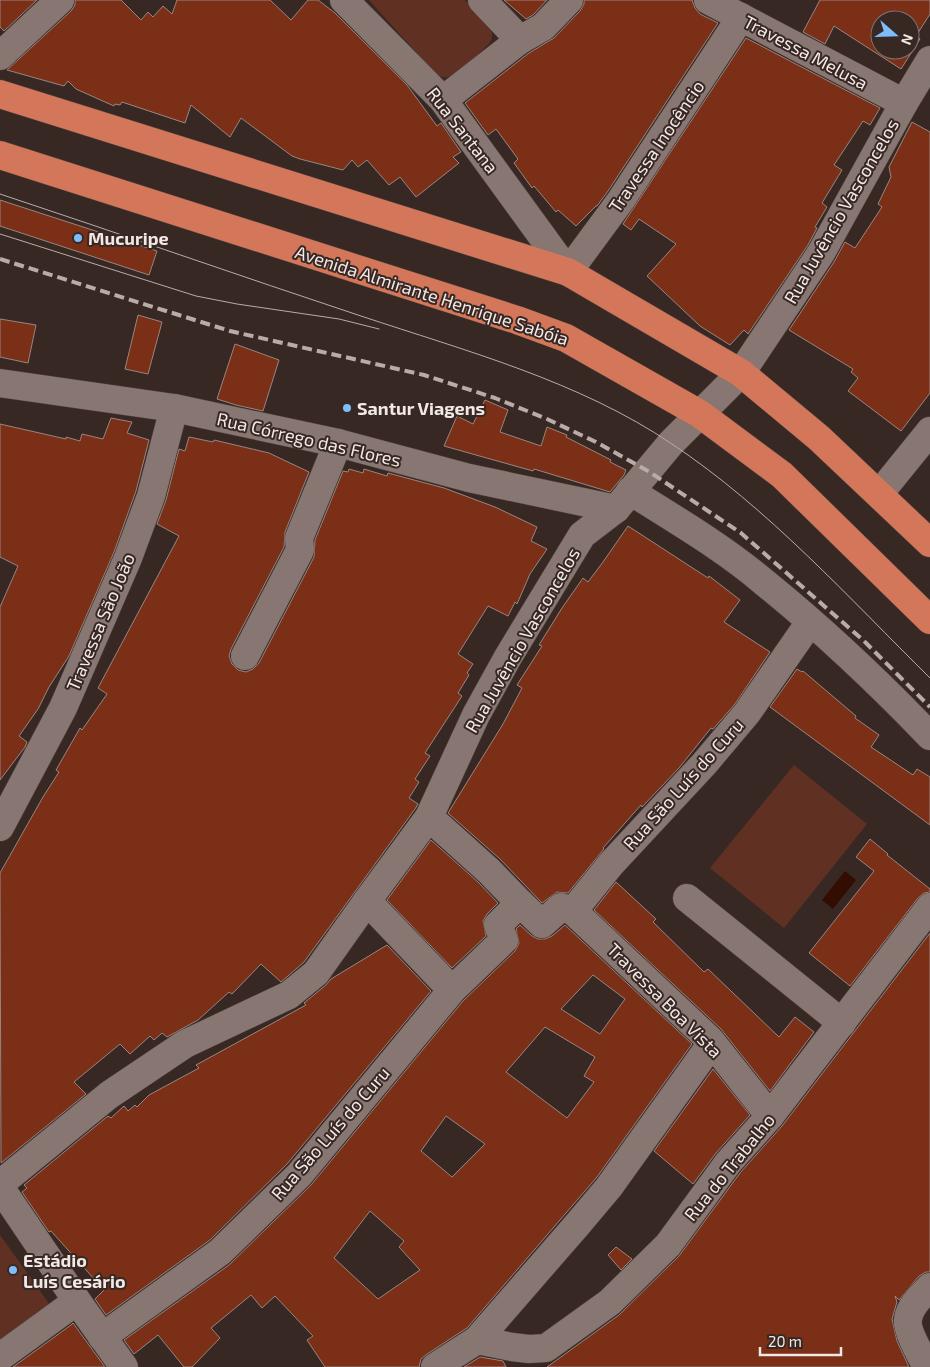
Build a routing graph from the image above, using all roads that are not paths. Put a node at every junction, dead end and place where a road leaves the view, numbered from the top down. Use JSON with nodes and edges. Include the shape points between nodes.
{"nodes":[{"id":1,"x":60,"y":0,"type":"edge"},
{"id":2,"x":344,"y":0,"type":"edge"},
{"id":3,"x":482,"y":0,"type":"edge"},
{"id":4,"x":569,"y":0,"type":"edge"},
{"id":5,"x":708,"y":0,"type":"edge"},
{"id":6,"x":741,"y":17,"type":"junction"},
{"id":7,"x":520,"y":40,"type":"junction"},
{"id":8,"x":0,"y":56,"type":"edge"},
{"id":9,"x":930,"y":60,"type":"edge"},
{"id":10,"x":0,"y":94,"type":"edge"},
{"id":11,"x":443,"y":100,"type":"junction"},
{"id":12,"x":904,"y":103,"type":"junction"},
{"id":13,"x":0,"y":155,"type":"edge"},
{"id":14,"x":568,"y":272,"type":"junction"},
{"id":15,"x":741,"y":373,"type":"junction"},
{"id":16,"x":0,"y":383,"type":"edge"},
{"id":17,"x":174,"y":408,"type":"junction"},
{"id":18,"x":700,"y":414,"type":"junction"},
{"id":19,"x":930,"y":431,"type":"edge"},
{"id":20,"x":338,"y":443,"type":"junction"},
{"id":21,"x":879,"y":494,"type":"junction"},
{"id":22,"x":623,"y":500,"type":"junction"},
{"id":23,"x":930,"y":543,"type":"edge"},
{"id":24,"x":930,"y":620,"type":"edge"},
{"id":25,"x":810,"y":622,"type":"junction"},
{"id":26,"x":245,"y":656,"type":"dead end"},
{"id":27,"x":930,"y":736,"type":"edge"},
{"id":28,"x":429,"y":817,"type":"junction"},
{"id":29,"x":0,"y":826,"type":"edge"},
{"id":30,"x":687,"y":898,"type":"dead end"},
{"id":31,"x":366,"y":901,"type":"junction"},
{"id":32,"x":520,"y":903,"type":"junction"},
{"id":33,"x":930,"y":907,"type":"edge"},
{"id":34,"x":573,"y":911,"type":"junction"},
{"id":35,"x":452,"y":990,"type":"junction"},
{"id":36,"x":842,"y":1023,"type":"junction"},
{"id":37,"x":712,"y":1043,"type":"junction"},
{"id":38,"x":770,"y":1116,"type":"junction"},
{"id":39,"x":0,"y":1186,"type":"edge"},
{"id":40,"x":930,"y":1287,"type":"edge"},
{"id":41,"x":77,"y":1302,"type":"junction"},
{"id":42,"x":102,"y":1337,"type":"junction"},
{"id":43,"x":477,"y":1340,"type":"junction"},
{"id":44,"x":546,"y":1348,"type":"junction"},
{"id":45,"x":0,"y":1357,"type":"edge"},
{"id":46,"x":124,"y":1367,"type":"edge"},
{"id":47,"x":435,"y":1367,"type":"edge"},
{"id":48,"x":519,"y":1367,"type":"edge"},
{"id":49,"x":927,"y":1367,"type":"edge"}],
"edges":[{"from":1,"to":8,"type":"street"},
{"from":2,"to":11,"type":"street","name":"Rua Santana"},
{"from":3,"to":7,"type":"street"},
{"from":4,"to":7,"type":"street","via":[[543,27]]},
{"from":5,"to":6,"type":"street","name":"Travessa Melusa"},
{"from":6,"to":12,"type":"street","name":"Travessa Melusa"},
{"from":6,"to":14,"type":"street","name":"Travessa Inocêncio","via":[[621,200]]},
{"from":7,"to":11,"type":"street"},
{"from":9,"to":12,"type":"street","name":"Rua Juvêncio Vasconcelos"},
{"from":10,"to":14,"type":"highway"},
{"from":11,"to":14,"type":"street","name":"Rua Santana"},
{"from":12,"to":15,"type":"street","name":"Rua Juvêncio Vasconcelos","via":[[821,254]]},
{"from":13,"to":18,"type":"highway","name":"Avenida Almirante Henrique Sabóia","via":[[566,338]]},
{"from":14,"to":15,"type":"highway"},
{"from":15,"to":18,"type":"street","name":"Rua Juvêncio Vasconcelos"},
{"from":15,"to":21,"type":"highway"},
{"from":16,"to":17,"type":"street","name":"Rua Córrego das Flores"},
{"from":17,"to":20,"type":"street","name":"Rua Córrego das Flores"},
{"from":17,"to":29,"type":"street","name":"Travessa São João","via":[[151,496],[117,586],[63,708]]},
{"from":18,"to":22,"type":"street","name":"Rua Juvêncio Vasconcelos"},
{"from":18,"to":24,"type":"highway","name":"Avenida Almirante Henrique Sabóia","via":[[782,475]]},
{"from":19,"to":21,"type":"street"},
{"from":20,"to":22,"type":"street","name":"Rua Córrego das Flores","via":[[469,478]]},
{"from":20,"to":26,"type":"street","via":[[299,538],[300,550]]},
{"from":21,"to":23,"type":"highway"},
{"from":22,"to":25,"type":"street","via":[[698,535],[764,582]]},
{"from":22,"to":28,"type":"street","name":"Rua Juvêncio Vasconcelos","via":[[582,535],[476,715]]},
{"from":25,"to":27,"type":"street"},
{"from":25,"to":34,"type":"street","name":"Rua São Luís do Curu","via":[[747,712]]},
{"from":28,"to":31,"type":"street","name":"Rua Juvêncio Vasconcelos"},
{"from":28,"to":32,"type":"street"},
{"from":30,"to":36,"type":"street"},
{"from":31,"to":35,"type":"street"},
{"from":31,"to":39,"type":"street","name":"Rua Juvêncio Vasconcelos","via":[[316,973],[289,995],[185,1044],[109,1095]]},
{"from":32,"to":34,"type":"street","via":[[542,924],[561,907]]},
{"from":32,"to":35,"type":"street","name":"Rua São Luís do Curu","via":[[498,925],[504,940]]},
{"from":33,"to":36,"type":"street","name":"Rua do Trabalho"},
{"from":34,"to":37,"type":"street","name":"Travessa Boa Vista"},
{"from":35,"to":42,"type":"street","name":"Rua São Luís do Curu","via":[[299,1175],[220,1252]]},
{"from":36,"to":38,"type":"street","name":"Rua do Trabalho"},
{"from":37,"to":38,"type":"street","name":"Travessa Boa Vista"},
{"from":37,"to":43,"type":"street","via":[[609,1187]]},
{"from":38,"to":44,"type":"street","name":"Rua do Trabalho","via":[[728,1163],[668,1245],[610,1302]]},
{"from":39,"to":41,"type":"street"},
{"from":40,"to":49,"type":"street","via":[[914,1303],[907,1320]]},
{"from":41,"to":42,"type":"street"},
{"from":41,"to":45,"type":"street"},
{"from":42,"to":46,"type":"street"},
{"from":43,"to":44,"type":"street","via":[[529,1349]]},
{"from":43,"to":47,"type":"street"},
{"from":44,"to":48,"type":"street","name":"Rua do Trabalho"}]}
